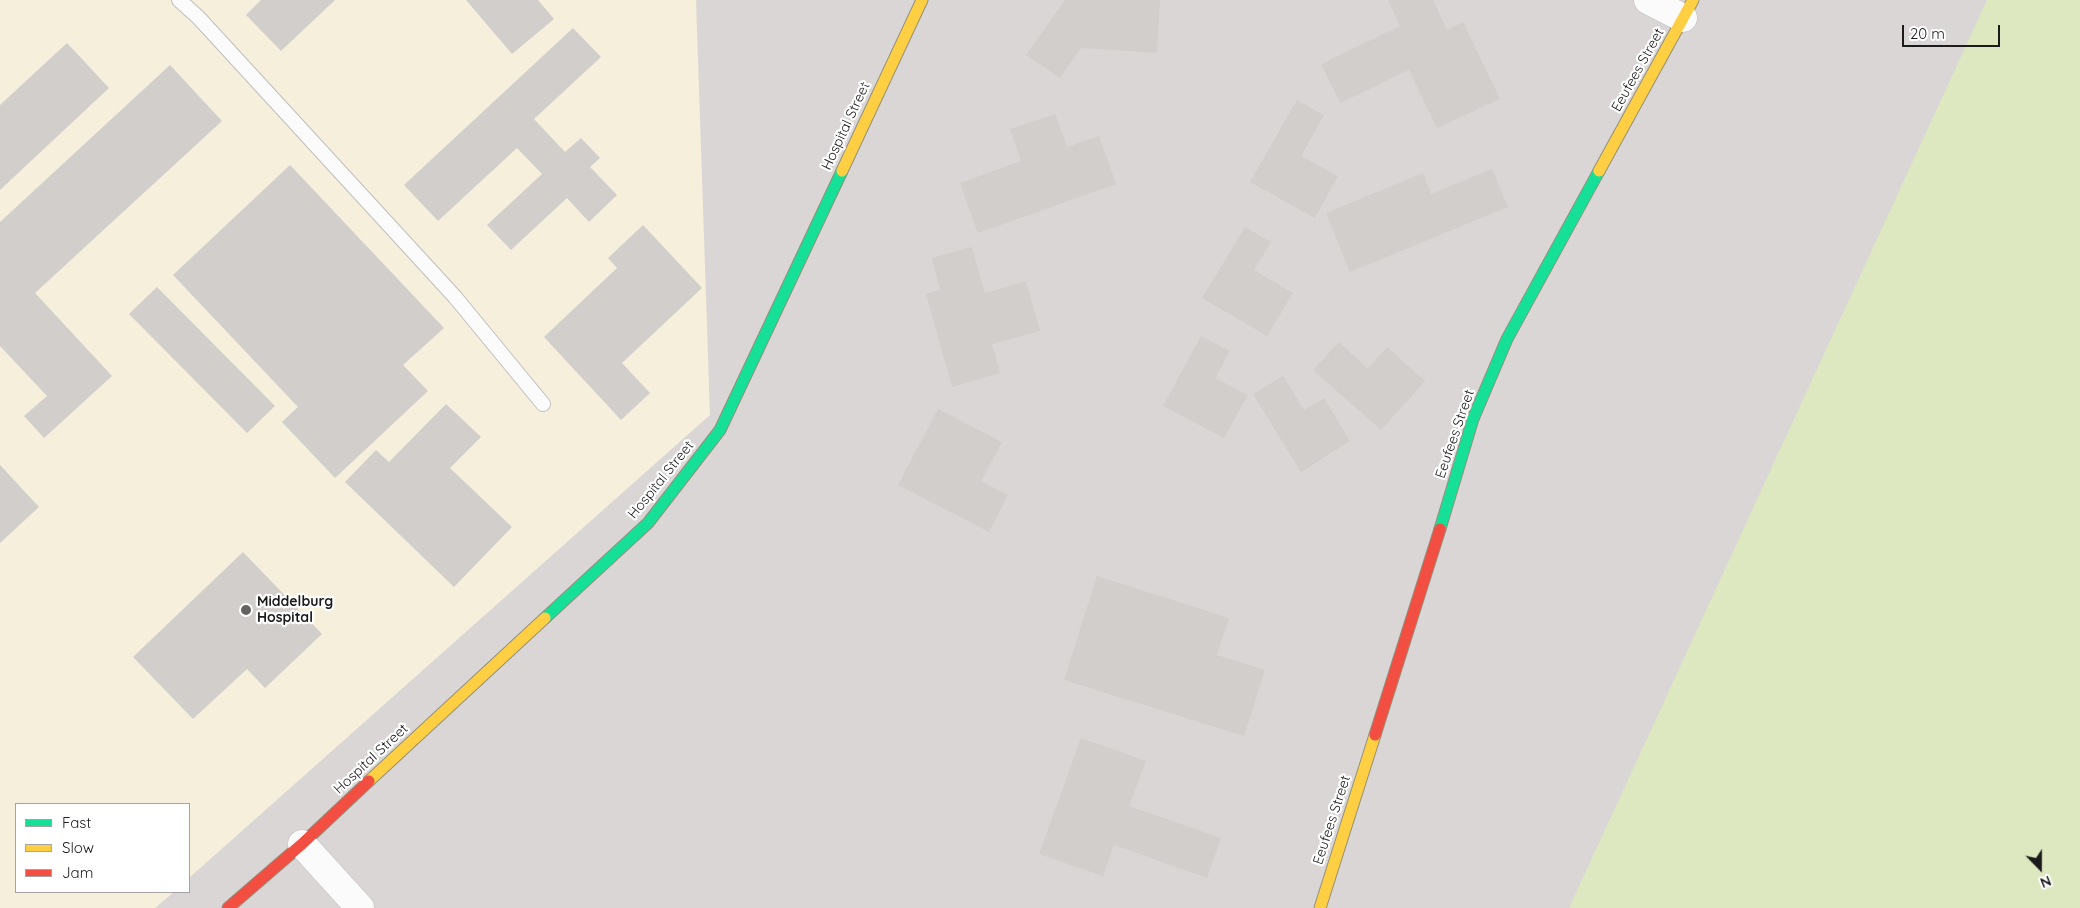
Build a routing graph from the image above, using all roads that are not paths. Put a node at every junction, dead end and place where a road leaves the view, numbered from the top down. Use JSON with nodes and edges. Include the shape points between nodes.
{"nodes":[{"id":1,"x":179,"y":0,"type":"edge"},
{"id":2,"x":922,"y":0,"type":"edge"},
{"id":3,"x":1648,"y":0,"type":"edge"},
{"id":4,"x":1688,"y":9,"type":"edge"},
{"id":5,"x":543,"y":404,"type":"dead end"},
{"id":6,"x":302,"y":844,"type":"junction"},
{"id":7,"x":228,"y":908,"type":"edge"},
{"id":8,"x":360,"y":908,"type":"edge"},
{"id":9,"x":1320,"y":908,"type":"edge"}],
"edges":[{"from":1,"to":5,"type":"lane","via":[[454,297]]},
{"from":2,"to":6,"type":"street","name":"Hospital Street","via":[[720,430],[648,524]]},
{"from":3,"to":4,"type":"street"},
{"from":4,"to":9,"type":"street","name":"Eeufees Street","via":[[1507,339],[1473,419]]},
{"from":6,"to":7,"type":"street","name":"Hospital Street"},
{"from":6,"to":8,"type":"street"}]}
